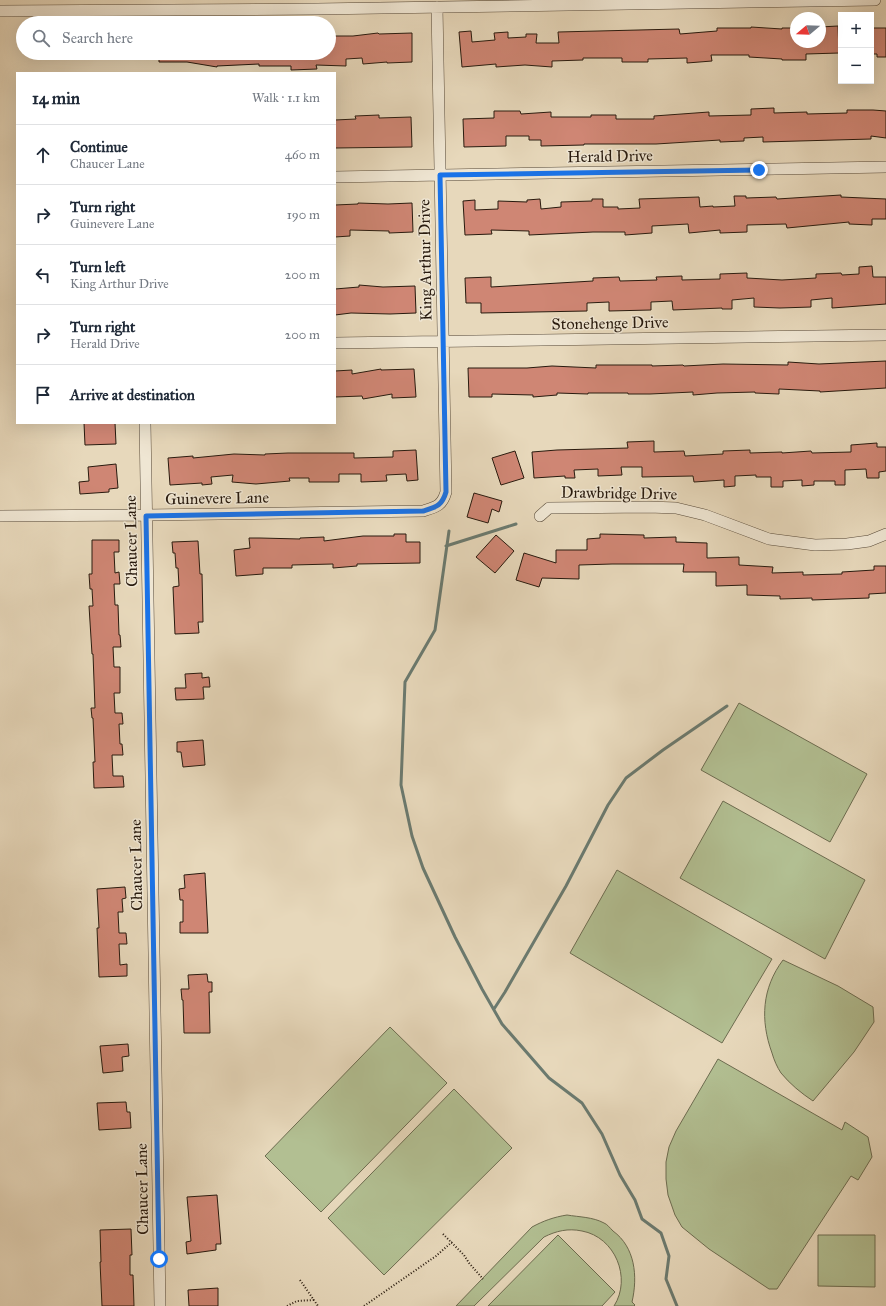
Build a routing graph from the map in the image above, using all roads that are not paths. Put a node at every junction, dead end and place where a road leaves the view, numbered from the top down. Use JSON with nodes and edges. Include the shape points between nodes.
{"nodes":[{"id":1,"x":875,"y":0,"type":"edge"},
{"id":2,"x":317,"y":4,"type":"edge"},
{"id":3,"x":437,"y":7,"type":"junction"},
{"id":4,"x":0,"y":11,"type":"edge"},
{"id":5,"x":886,"y":168,"type":"edge"},
{"id":6,"x":440,"y":175,"type":"junction"},
{"id":7,"x":336,"y":177,"type":"edge"},
{"id":8,"x":886,"y":335,"type":"edge"},
{"id":9,"x":443,"y":342,"type":"junction"},
{"id":10,"x":336,"y":343,"type":"edge"},
{"id":11,"x":145,"y":424,"type":"edge"},
{"id":12,"x":435,"y":508,"type":"joint"},
{"id":13,"x":0,"y":516,"type":"edge"},
{"id":14,"x":146,"y":516,"type":"junction"},
{"id":15,"x":540,"y":516,"type":"dead end"},
{"id":16,"x":886,"y":534,"type":"edge"},
{"id":17,"x":160,"y":1306,"type":"edge"}],
"edges":[{"from":1,"to":3,"type":"street"},
{"from":2,"to":3,"type":"street"},
{"from":2,"to":4,"type":"street"},
{"from":3,"to":6,"type":"street","name":"King Arthur Drive"},
{"from":5,"to":6,"type":"street","name":"Herald Drive"},
{"from":6,"to":7,"type":"street","name":"Herald Drive"},
{"from":6,"to":9,"type":"street","name":"King Arthur Drive"},
{"from":8,"to":9,"type":"street","name":"Stonehenge Drive"},
{"from":9,"to":10,"type":"street","name":"Stonehenge Drive"},
{"from":9,"to":12,"type":"street","name":"King Arthur Drive","via":[[446,492],[443,501]]},
{"from":11,"to":14,"type":"street","name":"Chaucer Lane"},
{"from":12,"to":14,"type":"street","name":"Guinevere Lane","via":[[423,511]]},
{"from":13,"to":14,"type":"street","name":"Guinevere Lane"},
{"from":14,"to":17,"type":"street","name":"Chaucer Lane"},
{"from":15,"to":16,"type":"street","name":"Drawbridge Drive","via":[[548,508],[676,508],[705,515],[769,539],[815,545],[869,541]]}]}
